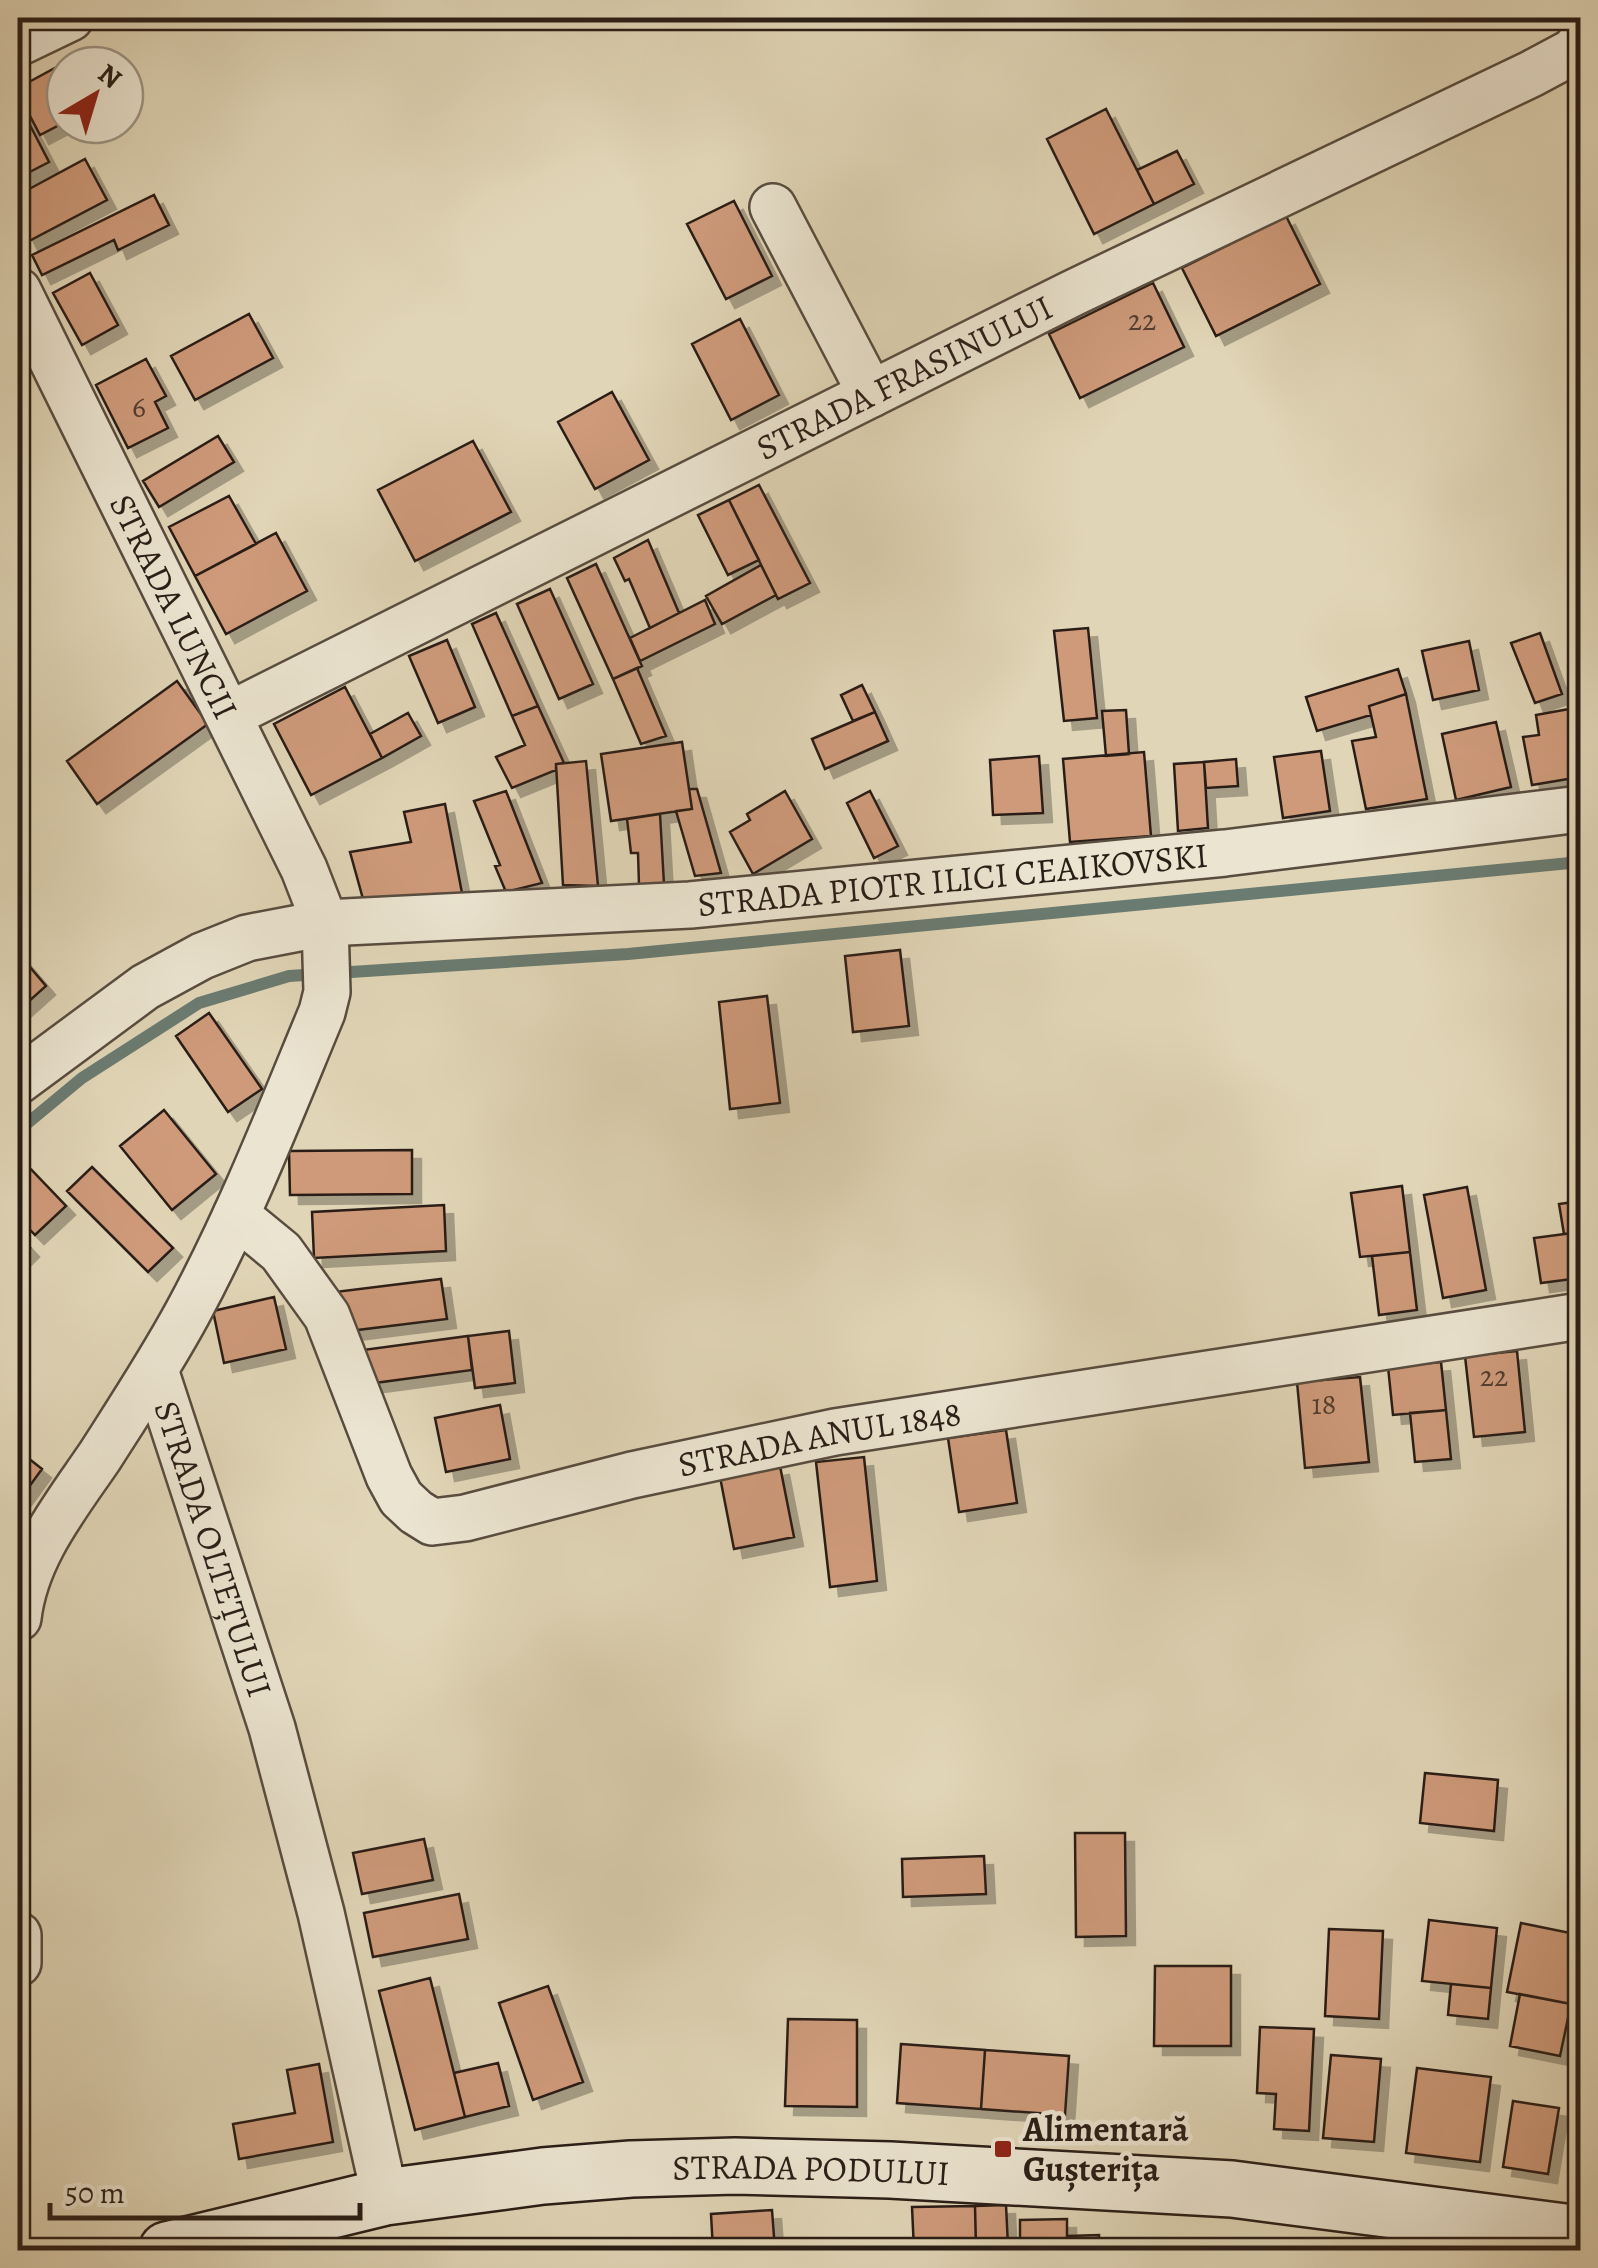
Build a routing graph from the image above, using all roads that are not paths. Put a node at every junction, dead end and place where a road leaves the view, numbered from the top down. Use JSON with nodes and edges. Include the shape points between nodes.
{"nodes":[{"id":1,"x":70,"y":18,"type":"edge"},
{"id":2,"x":18,"y":43,"type":"edge"},
{"id":3,"x":1580,"y":43,"type":"edge"},
{"id":4,"x":772,"y":208,"type":"dead end"},
{"id":5,"x":18,"y":292,"type":"edge"},
{"id":6,"x":871,"y":394,"type":"junction"},
{"id":7,"x":229,"y":715,"type":"junction"},
{"id":8,"x":1580,"y":808,"type":"edge"},
{"id":9,"x":325,"y":934,"type":"junction"},
{"id":10,"x":18,"y":1082,"type":"edge"},
{"id":11,"x":236,"y":1215,"type":"junction"},
{"id":12,"x":1580,"y":1316,"type":"edge"},
{"id":13,"x":155,"y":1370,"type":"junction"},
{"id":14,"x":18,"y":1618,"type":"edge"},
{"id":15,"x":18,"y":1935,"type":"edge"},
{"id":16,"x":18,"y":1963,"type":"edge"},
{"id":17,"x":386,"y":2197,"type":"junction"},
{"id":18,"x":1580,"y":2234,"type":"edge"},
{"id":19,"x":166,"y":2250,"type":"edge"}],
"edges":[{"from":1,"to":2,"type":"street"},
{"from":3,"to":6,"type":"street","name":"STRADA FRASINULUI","via":[[1531,74]]},
{"from":4,"to":6,"type":"street"},
{"from":5,"to":7,"type":"street","name":"STRADA LUNCII"},
{"from":6,"to":7,"type":"street","name":"STRADA FRASINULUI"},
{"from":7,"to":9,"type":"street","name":"STRADA LUNCII","via":[[304,870]]},
{"from":8,"to":9,"type":"street","name":"STRADA PIOTR ILICI CEAIKOVSKI","via":[[1225,853]]},
{"from":9,"to":10,"type":"street","name":"STRADA PIOTR ILICI CEAIKOVSKI","via":[[247,938],[202,956],[145,987]]},
{"from":9,"to":11,"type":"street","name":"STRADA OLTEȚULUI","via":[[322,1012]]},
{"from":11,"to":12,"type":"street","name":"STRADA ANUL 1848","via":[[282,1252],[326,1316],[388,1476],[401,1498],[432,1522],[835,1432]]},
{"from":11,"to":13,"type":"street","name":"STRADA OLTEȚULUI"},
{"from":13,"to":14,"type":"street","via":[[36,1556]]},
{"from":13,"to":17,"type":"street","name":"STRADA OLTEȚULUI","via":[[272,1728]]},
{"from":15,"to":16,"type":"street"},
{"from":17,"to":18,"type":"main road","name":"STRADA PODULUI","via":[[631,2170],[890,2170],[1232,2190]]},
{"from":17,"to":19,"type":"main road","name":"STRADA PODULUI"}]}
